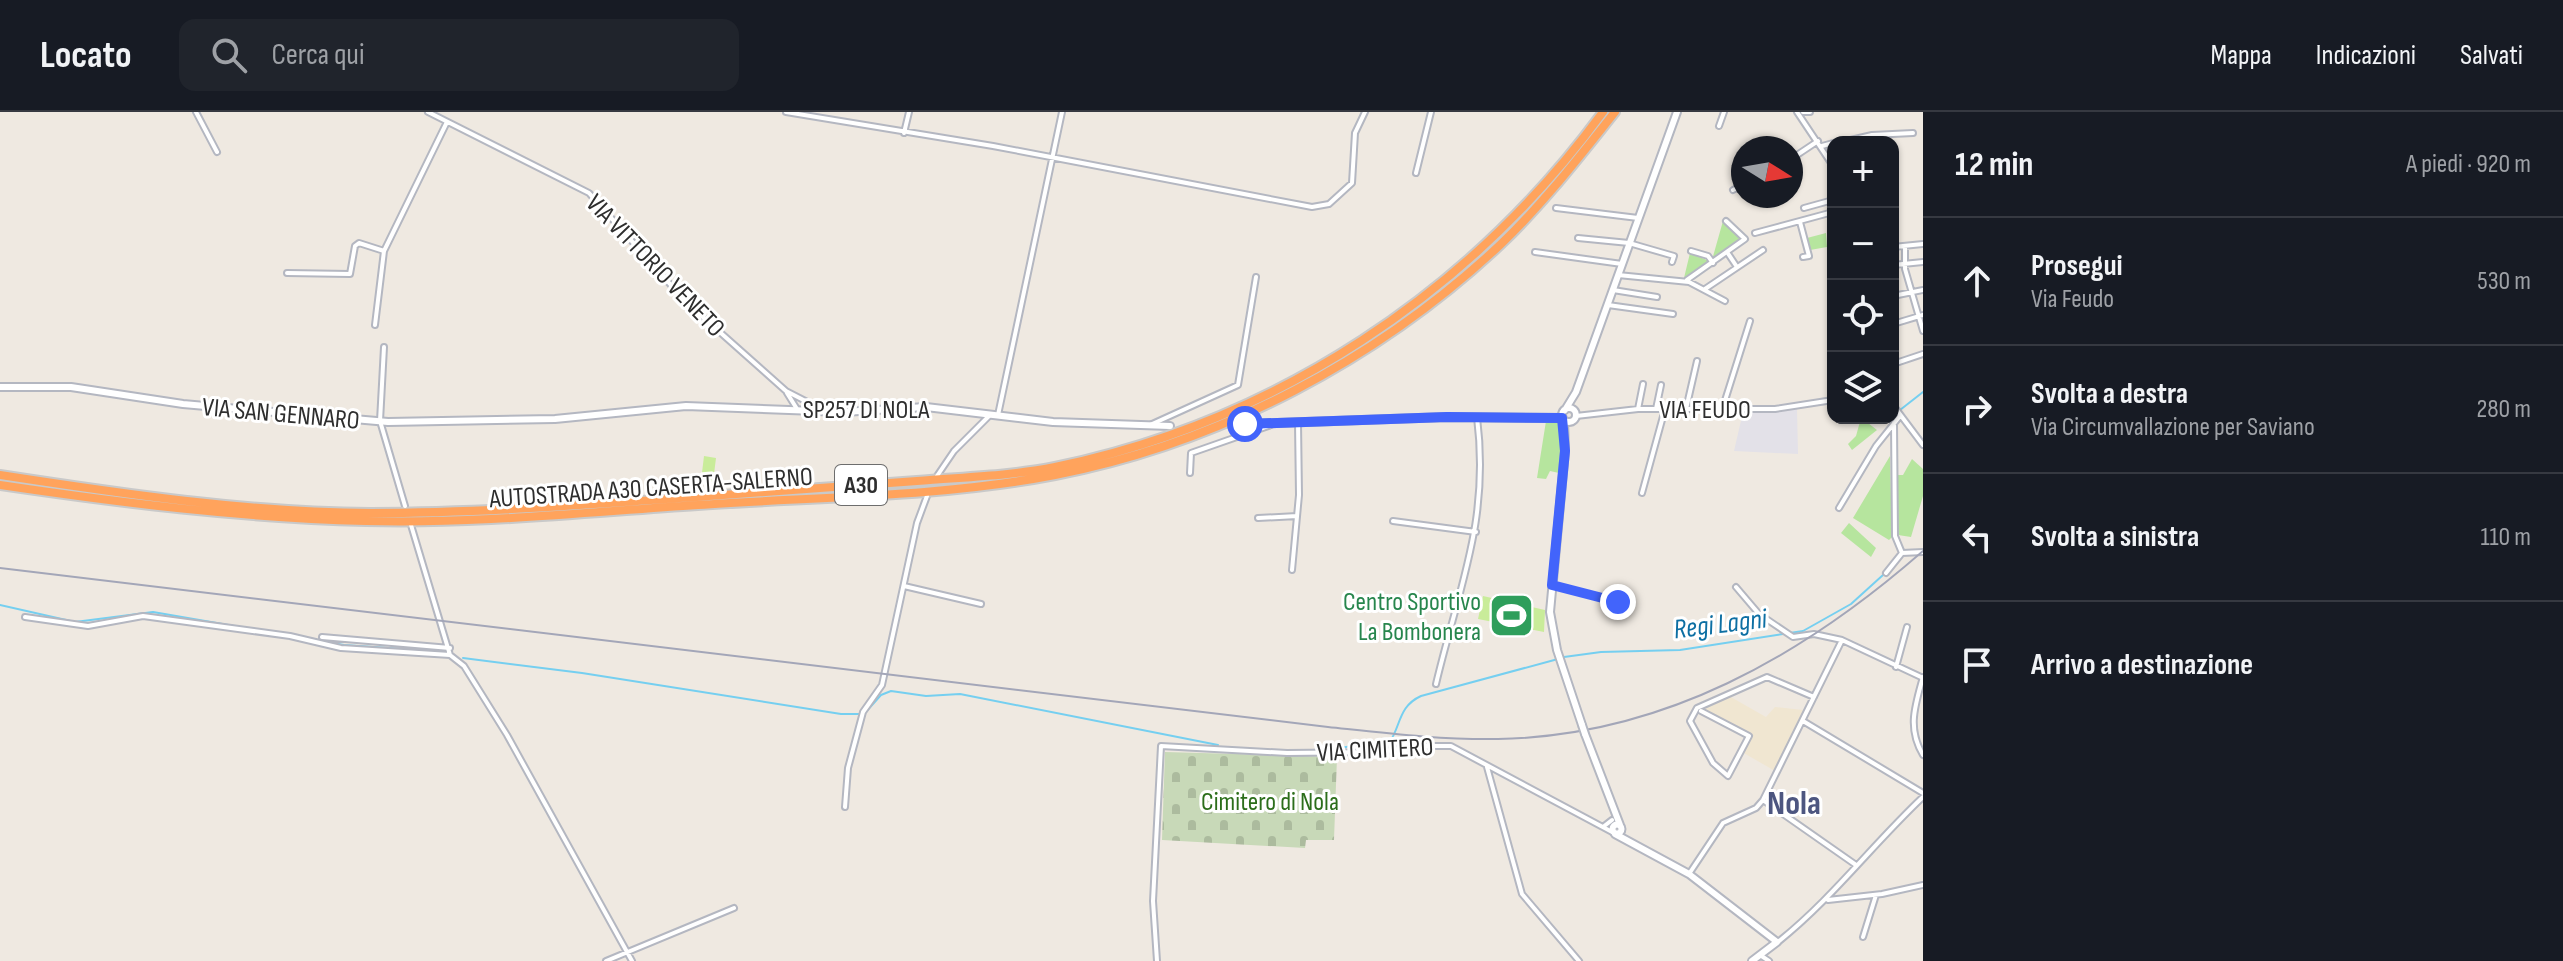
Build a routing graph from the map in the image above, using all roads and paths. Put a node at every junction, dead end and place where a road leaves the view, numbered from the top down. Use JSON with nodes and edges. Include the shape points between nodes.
{"nodes":[{"id":1,"x":196,"y":112,"type":"edge"},
{"id":2,"x":428,"y":112,"type":"edge"},
{"id":3,"x":786,"y":112,"type":"edge"},
{"id":4,"x":909,"y":112,"type":"edge"},
{"id":5,"x":1062,"y":112,"type":"edge"},
{"id":6,"x":1365,"y":112,"type":"edge"},
{"id":7,"x":1431,"y":112,"type":"edge"},
{"id":8,"x":1603,"y":112,"type":"edge"},
{"id":9,"x":1615,"y":112,"type":"edge"},
{"id":10,"x":1677,"y":112,"type":"edge"},
{"id":11,"x":1724,"y":112,"type":"edge"},
{"id":12,"x":1810,"y":112,"type":"edge"},
{"id":13,"x":1801,"y":113,"type":"edge"},
{"id":14,"x":447,"y":122,"type":"junction"},
{"id":15,"x":1719,"y":126,"type":"dead end"},
{"id":16,"x":904,"y":133,"type":"junction"},
{"id":17,"x":1913,"y":133,"type":"dead end"},
{"id":18,"x":1868,"y":136,"type":"edge"},
{"id":19,"x":1827,"y":143,"type":"edge"},
{"id":20,"x":1820,"y":144,"type":"junction"},
{"id":21,"x":217,"y":152,"type":"dead end"},
{"id":22,"x":1803,"y":153,"type":"edge"},
{"id":23,"x":1827,"y":154,"type":"edge"},
{"id":24,"x":1053,"y":157,"type":"junction"},
{"id":25,"x":1416,"y":173,"type":"dead end"},
{"id":26,"x":1827,"y":202,"type":"edge"},
{"id":27,"x":1556,"y":208,"type":"dead end"},
{"id":28,"x":1804,"y":208,"type":"dead end"},
{"id":29,"x":1827,"y":214,"type":"edge"},
{"id":30,"x":1638,"y":218,"type":"junction"},
{"id":31,"x":1726,"y":221,"type":"dead end"},
{"id":32,"x":1800,"y":221,"type":"junction"},
{"id":33,"x":1755,"y":233,"type":"dead end"},
{"id":34,"x":1578,"y":238,"type":"dead end"},
{"id":35,"x":1629,"y":243,"type":"junction"},
{"id":36,"x":1923,"y":244,"type":"edge"},
{"id":37,"x":1899,"y":246,"type":"edge"},
{"id":38,"x":1905,"y":246,"type":"junction"},
{"id":39,"x":1763,"y":250,"type":"dead end"},
{"id":40,"x":384,"y":251,"type":"junction"},
{"id":41,"x":1691,"y":251,"type":"dead end"},
{"id":42,"x":1535,"y":252,"type":"dead end"},
{"id":43,"x":1727,"y":252,"type":"junction"},
{"id":44,"x":1803,"y":257,"type":"dead end"},
{"id":45,"x":1672,"y":262,"type":"dead end"},
{"id":46,"x":1923,"y":262,"type":"edge"},
{"id":47,"x":1713,"y":263,"type":"junction"},
{"id":48,"x":1905,"y":263,"type":"junction"},
{"id":49,"x":1622,"y":264,"type":"junction"},
{"id":50,"x":1899,"y":264,"type":"edge"},
{"id":51,"x":1738,"y":267,"type":"junction"},
{"id":52,"x":287,"y":273,"type":"dead end"},
{"id":53,"x":1618,"y":275,"type":"junction"},
{"id":54,"x":1256,"y":277,"type":"dead end"},
{"id":55,"x":1685,"y":282,"type":"junction"},
{"id":56,"x":1613,"y":290,"type":"junction"},
{"id":57,"x":1705,"y":290,"type":"junction"},
{"id":58,"x":1923,"y":290,"type":"edge"},
{"id":59,"x":1912,"y":293,"type":"junction"},
{"id":60,"x":1899,"y":295,"type":"edge"},
{"id":61,"x":1657,"y":297,"type":"dead end"},
{"id":62,"x":1725,"y":301,"type":"dead end"},
{"id":63,"x":1607,"y":305,"type":"junction"},
{"id":64,"x":1673,"y":314,"type":"dead end"},
{"id":65,"x":1921,"y":315,"type":"edge"},
{"id":66,"x":1750,"y":321,"type":"dead end"},
{"id":67,"x":1899,"y":322,"type":"edge"},
{"id":68,"x":375,"y":325,"type":"dead end"},
{"id":69,"x":1923,"y":331,"type":"edge"},
{"id":70,"x":384,"y":347,"type":"dead end"},
{"id":71,"x":1923,"y":354,"type":"edge"},
{"id":72,"x":1697,"y":361,"type":"dead end"},
{"id":73,"x":1899,"y":362,"type":"edge"},
{"id":74,"x":1643,"y":384,"type":"dead end"},
{"id":75,"x":1661,"y":385,"type":"dead end"},
{"id":76,"x":0,"y":387,"type":"edge"},
{"id":77,"x":786,"y":391,"type":"junction"},
{"id":78,"x":1576,"y":392,"type":"junction"},
{"id":79,"x":790,"y":398,"type":"junction"},
{"id":80,"x":1827,"y":401,"type":"edge"},
{"id":81,"x":784,"y":409,"type":"junction"},
{"id":82,"x":797,"y":409,"type":"junction"},
{"id":83,"x":1638,"y":409,"type":"junction"},
{"id":84,"x":1656,"y":409,"type":"junction"},
{"id":85,"x":1665,"y":409,"type":"junction"},
{"id":86,"x":1686,"y":409,"type":"junction"},
{"id":87,"x":1722,"y":410,"type":"junction"},
{"id":88,"x":829,"y":412,"type":"junction"},
{"id":89,"x":994,"y":415,"type":"junction"},
{"id":90,"x":1563,"y":415,"type":"junction"},
{"id":91,"x":1575,"y":416,"type":"junction"},
{"id":92,"x":1900,"y":416,"type":"edge"},
{"id":93,"x":1477,"y":417,"type":"junction"},
{"id":94,"x":562,"y":418,"type":"joint"},
{"id":95,"x":380,"y":421,"type":"junction"},
{"id":96,"x":1298,"y":423,"type":"junction"},
{"id":97,"x":1245,"y":424,"type":"tunnel mouth"},
{"id":98,"x":1274,"y":424,"type":"junction"},
{"id":99,"x":1893,"y":424,"type":"edge"},
{"id":100,"x":1894,"y":424,"type":"edge"},
{"id":101,"x":1148,"y":426,"type":"junction"},
{"id":102,"x":1170,"y":426,"type":"dead end"},
{"id":103,"x":1923,"y":445,"type":"edge"},
{"id":104,"x":1565,"y":451,"type":"junction"},
{"id":105,"x":1190,"y":473,"type":"dead end"},
{"id":106,"x":0,"y":475,"type":"edge"},
{"id":107,"x":937,"y":476,"type":"dead end"},
{"id":108,"x":0,"y":485,"type":"edge"},
{"id":109,"x":1642,"y":493,"type":"dead end"},
{"id":110,"x":927,"y":496,"type":"dead end"},
{"id":111,"x":405,"y":506,"type":"dead end"},
{"id":112,"x":1839,"y":508,"type":"dead end"},
{"id":113,"x":1297,"y":516,"type":"junction"},
{"id":114,"x":1258,"y":518,"type":"dead end"},
{"id":115,"x":1393,"y":521,"type":"dead end"},
{"id":116,"x":411,"y":525,"type":"dead end"},
{"id":117,"x":1476,"y":532,"type":"junction"},
{"id":118,"x":1923,"y":552,"type":"edge"},
{"id":119,"x":1902,"y":553,"type":"junction"},
{"id":120,"x":1292,"y":570,"type":"dead end"},
{"id":121,"x":1886,"y":573,"type":"dead end"},
{"id":122,"x":1552,"y":585,"type":"junction"},
{"id":123,"x":904,"y":586,"type":"junction"},
{"id":124,"x":1736,"y":587,"type":"dead end"},
{"id":125,"x":1618,"y":602,"type":"dead end"},
{"id":126,"x":981,"y":604,"type":"dead end"},
{"id":127,"x":25,"y":617,"type":"dead end"},
{"id":128,"x":1907,"y":627,"type":"dead end"},
{"id":129,"x":322,"y":637,"type":"dead end"},
{"id":130,"x":1842,"y":640,"type":"junction"},
{"id":131,"x":450,"y":648,"type":"junction"},
{"id":132,"x":450,"y":655,"type":"junction"},
{"id":133,"x":1896,"y":667,"type":"junction"},
{"id":134,"x":1923,"y":677,"type":"edge"},
{"id":135,"x":1436,"y":684,"type":"dead end"},
{"id":136,"x":1814,"y":697,"type":"junction"},
{"id":137,"x":1701,"y":711,"type":"dead end"},
{"id":138,"x":1803,"y":721,"type":"junction"},
{"id":139,"x":1923,"y":755,"type":"edge"},
{"id":140,"x":1486,"y":764,"type":"junction"},
{"id":141,"x":1923,"y":795,"type":"edge"},
{"id":142,"x":1763,"y":800,"type":"junction"},
{"id":143,"x":845,"y":807,"type":"dead end"},
{"id":144,"x":1601,"y":827,"type":"junction"},
{"id":145,"x":1616,"y":828,"type":"junction"},
{"id":146,"x":1856,"y":865,"type":"junction"},
{"id":147,"x":1689,"y":874,"type":"junction"},
{"id":148,"x":1923,"y":885,"type":"edge"},
{"id":149,"x":1876,"y":895,"type":"junction"},
{"id":150,"x":1828,"y":900,"type":"junction"},
{"id":151,"x":734,"y":908,"type":"dead end"},
{"id":152,"x":1863,"y":937,"type":"dead end"},
{"id":153,"x":1777,"y":942,"type":"junction"},
{"id":154,"x":626,"y":952,"type":"junction"},
{"id":155,"x":1760,"y":955,"type":"junction"},
{"id":156,"x":606,"y":961,"type":"edge"},
{"id":157,"x":632,"y":961,"type":"edge"},
{"id":158,"x":1157,"y":961,"type":"edge"},
{"id":159,"x":1579,"y":961,"type":"edge"},
{"id":160,"x":1752,"y":961,"type":"edge"},
{"id":161,"x":1769,"y":961,"type":"edge"}],
"edges":[{"from":1,"to":21,"type":"street"},
{"from":2,"to":14,"type":"street","name":"VIA VITTORIO VENETO"},
{"from":3,"to":16,"type":"street"},
{"from":4,"to":16,"type":"street"},
{"from":5,"to":24,"type":"street"},
{"from":6,"to":24,"type":"street","via":[[1355,133],[1352,183],[1329,204],[1317,206]]},
{"from":7,"to":25,"type":"street"},
{"from":8,"to":106,"type":"highway","name":"AUTOSTRADA A30 CASERTA-SALERNO","number":"A30","via":[[1496,237],[1385,327],[1242,407],[1147,443],[1053,467],[678,498],[369,513],[254,508]]},
{"from":9,"to":108,"type":"highway","name":"AUTOSTRADA A30 CASERTA-SALERNO","number":"A30","via":[[1501,244],[1447,291],[1332,371],[1193,436],[1069,472],[981,485],[370,522],[244,516]]},
{"from":10,"to":30,"type":"street"},
{"from":11,"to":15,"type":"street"},
{"from":12,"to":13,"type":"street"},
{"from":13,"to":20,"type":"street"},
{"from":14,"to":40,"type":"street"},
{"from":14,"to":77,"type":"street","name":"VIA VITTORIO VENETO","via":[[589,193],[686,302]]},
{"from":16,"to":24,"type":"street"},
{"from":17,"to":18,"type":"street"},
{"from":19,"to":20,"type":"street"},
{"from":20,"to":22,"type":"street"},
{"from":20,"to":23,"type":"street"},
{"from":24,"to":89,"type":"street"},
{"from":26,"to":28,"type":"street"},
{"from":27,"to":30,"type":"street"},
{"from":29,"to":32,"type":"street"},
{"from":30,"to":35,"type":"street"},
{"from":31,"to":43,"type":"street","via":[[1745,238]]},
{"from":32,"to":33,"type":"street"},
{"from":32,"to":44,"type":"street","via":[[1809,256]]},
{"from":34,"to":35,"type":"street"},
{"from":35,"to":45,"type":"street","via":[[1674,256]]},
{"from":35,"to":49,"type":"street"},
{"from":36,"to":38,"type":"street"},
{"from":37,"to":38,"type":"street"},
{"from":38,"to":48,"type":"street"},
{"from":39,"to":51,"type":"street"},
{"from":40,"to":52,"type":"street","via":[[359,243],[350,274]]},
{"from":40,"to":68,"type":"street"},
{"from":41,"to":47,"type":"street"},
{"from":42,"to":49,"type":"street"},
{"from":43,"to":47,"type":"street"},
{"from":43,"to":51,"type":"street"},
{"from":46,"to":48,"type":"street"},
{"from":47,"to":55,"type":"street"},
{"from":48,"to":50,"type":"street"},
{"from":48,"to":59,"type":"street"},
{"from":49,"to":53,"type":"street"},
{"from":51,"to":57,"type":"street"},
{"from":53,"to":55,"type":"street"},
{"from":53,"to":56,"type":"street"},
{"from":54,"to":101,"type":"street","via":[[1238,385]]},
{"from":55,"to":57,"type":"street"},
{"from":56,"to":61,"type":"street"},
{"from":56,"to":63,"type":"street"},
{"from":57,"to":62,"type":"street"},
{"from":58,"to":59,"type":"street"},
{"from":59,"to":60,"type":"street"},
{"from":59,"to":65,"type":"street"},
{"from":63,"to":64,"type":"street"},
{"from":63,"to":78,"type":"street"},
{"from":65,"to":67,"type":"street"},
{"from":65,"to":69,"type":"street"},
{"from":66,"to":87,"type":"street"},
{"from":70,"to":95,"type":"street"},
{"from":71,"to":73,"type":"street"},
{"from":72,"to":86,"type":"street"},
{"from":74,"to":83,"type":"street"},
{"from":75,"to":84,"type":"street"},
{"from":76,"to":95,"type":"street","name":"VIA SAN GENNARO","via":[[71,387],[183,404]]},
{"from":77,"to":79,"type":"street"},
{"from":77,"to":88,"type":"street","name":"VIA VITTORIO VENETO"},
{"from":78,"to":90,"type":"street"},
{"from":78,"to":91,"type":"street"},
{"from":79,"to":81,"type":"street"},
{"from":79,"to":82,"type":"street"},
{"from":80,"to":87,"type":"street","name":"VIA FEUDO"},
{"from":81,"to":82,"type":"street","name":"SP257 DI NOLA"},
{"from":81,"to":94,"type":"street","name":"SP257 DI NOLA","via":[[667,406]]},
{"from":82,"to":88,"type":"street","name":"SP257 DI NOLA"},
{"from":83,"to":84,"type":"street","name":"VIA FEUDO"},
{"from":83,"to":91,"type":"street","name":"VIA FEUDO"},
{"from":84,"to":85,"type":"street","name":"VIA FEUDO"},
{"from":85,"to":86,"type":"street","name":"VIA FEUDO"},
{"from":85,"to":109,"type":"street"},
{"from":86,"to":87,"type":"street","name":"VIA FEUDO"},
{"from":88,"to":89,"type":"street","name":"SP257 DI NOLA","via":[[926,407]]},
{"from":89,"to":101,"type":"street","name":"SP257 DI NOLA"},
{"from":89,"to":107,"type":"street","via":[[954,451]]},
{"from":90,"to":91,"type":"street"},
{"from":90,"to":91,"type":"street"},
{"from":90,"to":93,"type":"street"},
{"from":90,"to":104,"type":"street"},
{"from":91,"to":104,"type":"street"},
{"from":92,"to":103,"type":"street"},
{"from":93,"to":96,"type":"street"},
{"from":93,"to":117,"type":"street","via":[[1482,471]]},
{"from":94,"to":95,"type":"street","name":"VIA SAN GENNARO"},
{"from":95,"to":111,"type":"street"},
{"from":96,"to":98,"type":"street"},
{"from":96,"to":113,"type":"street"},
{"from":97,"to":98,"type":"street"},
{"from":98,"to":105,"type":"street","via":[[1191,453]]},
{"from":99,"to":112,"type":"street"},
{"from":100,"to":119,"type":"street","via":[[1895,536]]},
{"from":101,"to":102,"type":"street","name":"SP257 DI NOLA"},
{"from":104,"to":122,"type":"street"},
{"from":110,"to":123,"type":"street"},
{"from":113,"to":114,"type":"street"},
{"from":113,"to":120,"type":"street"},
{"from":115,"to":117,"type":"street"},
{"from":116,"to":131,"type":"street"},
{"from":117,"to":135,"type":"street"},
{"from":118,"to":119,"type":"street"},
{"from":119,"to":121,"type":"street"},
{"from":122,"to":125,"type":"street"},
{"from":122,"to":145,"type":"street","bridge":true,"via":[[1550,612],[1557,650]]},
{"from":123,"to":126,"type":"street"},
{"from":123,"to":143,"type":"street","via":[[882,685],[862,715],[848,768]]},
{"from":124,"to":130,"type":"street","via":[[1759,614],[1793,637],[1814,634]]},
{"from":127,"to":132,"type":"street","via":[[88,626],[143,616],[341,648]]},
{"from":128,"to":133,"type":"street"},
{"from":129,"to":131,"type":"street"},
{"from":130,"to":133,"type":"street"},
{"from":130,"to":136,"type":"street"},
{"from":131,"to":132,"type":"street"},
{"from":132,"to":154,"type":"street","via":[[464,666],[552,811]]},
{"from":133,"to":134,"type":"street"},
{"from":134,"to":139,"type":"street","via":[[1912,722]]},
{"from":136,"to":137,"type":"street","via":[[1767,677],[1697,708],[1690,721],[1713,763],[1728,776],[1749,736]]},
{"from":136,"to":138,"type":"street"},
{"from":138,"to":141,"type":"street"},
{"from":138,"to":142,"type":"street"},
{"from":140,"to":144,"type":"street","name":"VIA CIMITERO"},
{"from":140,"to":158,"type":"street","name":"VIA CIMITERO","via":[[1451,746],[1287,753],[1161,746],[1153,901]]},
{"from":140,"to":159,"type":"street","via":[[1517,883]]},
{"from":141,"to":146,"type":"street"},
{"from":142,"to":146,"type":"street"},
{"from":142,"to":147,"type":"street","via":[[1723,823]]},
{"from":144,"to":145,"type":"street","name":"VIA CIMITERO"},
{"from":144,"to":145,"type":"street"},
{"from":145,"to":147,"type":"street"},
{"from":146,"to":150,"type":"street"},
{"from":147,"to":153,"type":"street"},
{"from":148,"to":149,"type":"street"},
{"from":149,"to":150,"type":"street"},
{"from":149,"to":152,"type":"street"},
{"from":150,"to":153,"type":"street"},
{"from":151,"to":154,"type":"street"},
{"from":153,"to":155,"type":"street"},
{"from":154,"to":156,"type":"street"},
{"from":154,"to":157,"type":"street"},
{"from":155,"to":160,"type":"street"},
{"from":155,"to":161,"type":"street"}]}
